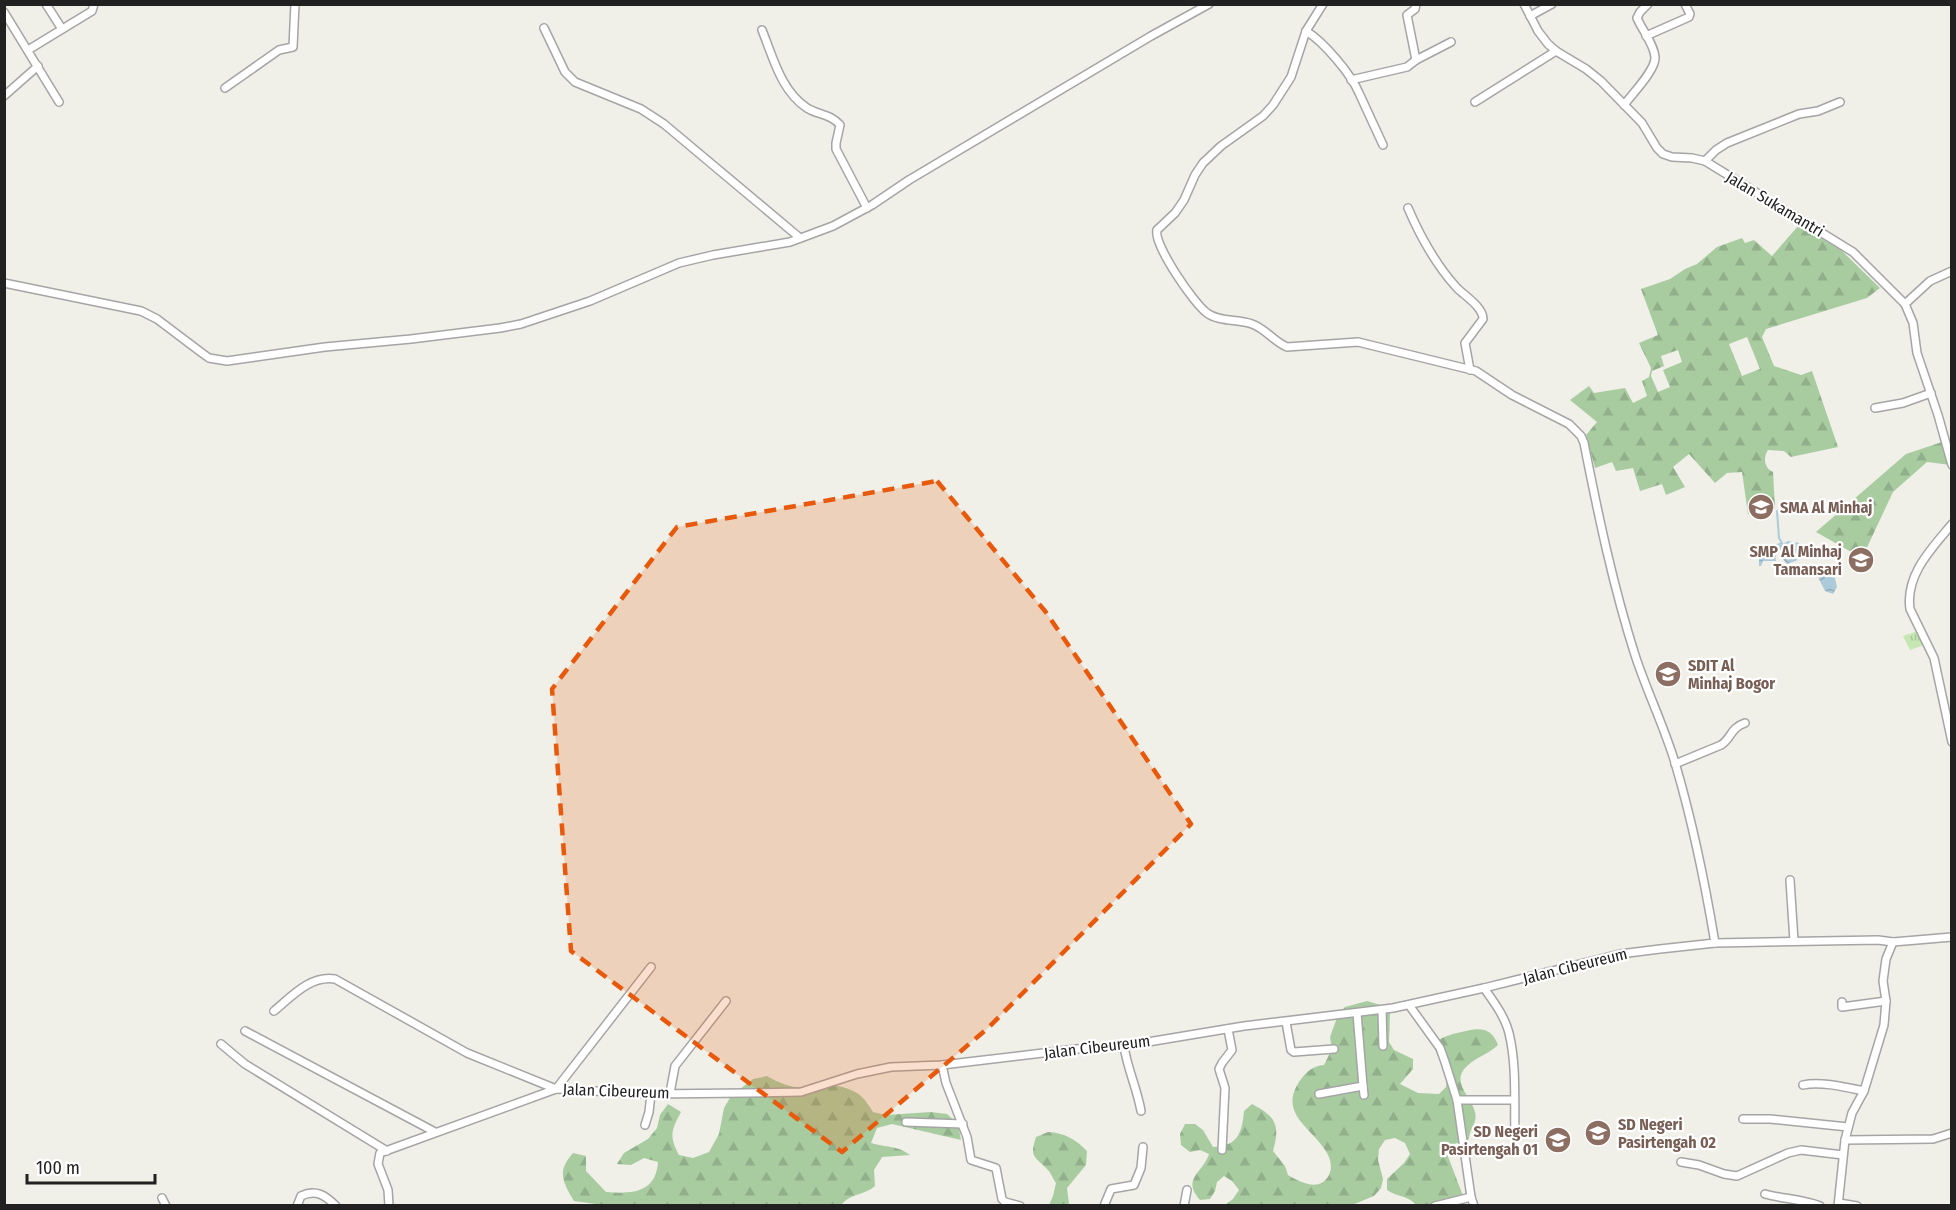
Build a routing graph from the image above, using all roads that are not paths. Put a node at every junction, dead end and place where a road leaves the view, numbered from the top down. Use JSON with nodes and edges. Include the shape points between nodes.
{"nodes":[{"id":1,"x":46,"y":4,"type":"edge"},
{"id":2,"x":94,"y":4,"type":"edge"},
{"id":3,"x":295,"y":4,"type":"edge"},
{"id":4,"x":1209,"y":4,"type":"edge"},
{"id":5,"x":1323,"y":4,"type":"edge"},
{"id":6,"x":1416,"y":4,"type":"edge"},
{"id":7,"x":1524,"y":4,"type":"edge"},
{"id":8,"x":1552,"y":4,"type":"edge"},
{"id":9,"x":1648,"y":4,"type":"edge"},
{"id":10,"x":1685,"y":4,"type":"edge"},
{"id":11,"x":4,"y":12,"type":"edge"},
{"id":12,"x":1530,"y":16,"type":"junction"},
{"id":13,"x":544,"y":28,"type":"dead end"},
{"id":14,"x":62,"y":29,"type":"junction"},
{"id":15,"x":762,"y":30,"type":"dead end"},
{"id":16,"x":1306,"y":31,"type":"junction"},
{"id":17,"x":1646,"y":36,"type":"junction"},
{"id":18,"x":1451,"y":42,"type":"dead end"},
{"id":19,"x":28,"y":50,"type":"junction"},
{"id":20,"x":1556,"y":51,"type":"junction"},
{"id":21,"x":1416,"y":60,"type":"junction"},
{"id":22,"x":38,"y":66,"type":"junction"},
{"id":23,"x":1351,"y":80,"type":"junction"},
{"id":24,"x":225,"y":88,"type":"dead end"},
{"id":25,"x":4,"y":96,"type":"edge"},
{"id":26,"x":59,"y":102,"type":"dead end"},
{"id":27,"x":1475,"y":102,"type":"dead end"},
{"id":28,"x":1840,"y":102,"type":"dead end"},
{"id":29,"x":1624,"y":105,"type":"junction"},
{"id":30,"x":1383,"y":145,"type":"dead end"},
{"id":31,"x":1705,"y":161,"type":"junction"},
{"id":32,"x":867,"y":208,"type":"junction"},
{"id":33,"x":1408,"y":208,"type":"dead end"},
{"id":34,"x":800,"y":238,"type":"junction"},
{"id":35,"x":1952,"y":271,"type":"edge"},
{"id":36,"x":4,"y":283,"type":"edge"},
{"id":37,"x":1905,"y":304,"type":"junction"},
{"id":38,"x":1470,"y":370,"type":"junction"},
{"id":39,"x":1931,"y":393,"type":"junction"},
{"id":40,"x":1875,"y":408,"type":"dead end"},
{"id":41,"x":1952,"y":465,"type":"edge"},
{"id":42,"x":1952,"y":524,"type":"edge"},
{"id":43,"x":1745,"y":723,"type":"dead end"},
{"id":44,"x":1952,"y":741,"type":"edge"},
{"id":45,"x":1675,"y":764,"type":"junction"},
{"id":46,"x":1790,"y":880,"type":"dead end"},
{"id":47,"x":1952,"y":937,"type":"edge"},
{"id":48,"x":1794,"y":941,"type":"junction"},
{"id":49,"x":1893,"y":942,"type":"junction"},
{"id":50,"x":1715,"y":943,"type":"junction"},
{"id":51,"x":651,"y":967,"type":"dead end"},
{"id":52,"x":1484,"y":988,"type":"junction"},
{"id":53,"x":726,"y":1001,"type":"dead end"},
{"id":54,"x":1886,"y":1001,"type":"junction"},
{"id":55,"x":1842,"y":1002,"type":"dead end"},
{"id":56,"x":1409,"y":1005,"type":"junction"},
{"id":57,"x":1382,"y":1010,"type":"junction"},
{"id":58,"x":274,"y":1011,"type":"dead end"},
{"id":59,"x":1358,"y":1013,"type":"junction"},
{"id":60,"x":1286,"y":1022,"type":"junction"},
{"id":61,"x":1228,"y":1029,"type":"junction"},
{"id":62,"x":245,"y":1031,"type":"dead end"},
{"id":63,"x":221,"y":1044,"type":"dead end"},
{"id":64,"x":1124,"y":1046,"type":"junction"},
{"id":65,"x":1383,"y":1046,"type":"dead end"},
{"id":66,"x":1334,"y":1049,"type":"dead end"},
{"id":67,"x":942,"y":1065,"type":"junction"},
{"id":68,"x":1803,"y":1085,"type":"dead end"},
{"id":69,"x":1363,"y":1086,"type":"junction"},
{"id":70,"x":556,"y":1089,"type":"junction"},
{"id":71,"x":1864,"y":1091,"type":"junction"},
{"id":72,"x":670,"y":1093,"type":"junction"},
{"id":73,"x":651,"y":1094,"type":"junction"},
{"id":74,"x":1319,"y":1094,"type":"dead end"},
{"id":75,"x":1364,"y":1095,"type":"dead end"},
{"id":76,"x":1457,"y":1100,"type":"junction"},
{"id":77,"x":1514,"y":1100,"type":"junction"},
{"id":78,"x":1141,"y":1111,"type":"dead end"},
{"id":79,"x":1743,"y":1119,"type":"dead end"},
{"id":80,"x":906,"y":1122,"type":"dead end"},
{"id":81,"x":963,"y":1124,"type":"junction"},
{"id":82,"x":645,"y":1125,"type":"dead end"},
{"id":83,"x":1848,"y":1127,"type":"junction"},
{"id":84,"x":435,"y":1132,"type":"junction"},
{"id":85,"x":1952,"y":1134,"type":"edge"},
{"id":86,"x":1515,"y":1136,"type":"dead end"},
{"id":87,"x":1845,"y":1140,"type":"junction"},
{"id":88,"x":1143,"y":1147,"type":"dead end"},
{"id":89,"x":1222,"y":1150,"type":"dead end"},
{"id":90,"x":387,"y":1151,"type":"junction"},
{"id":91,"x":1843,"y":1155,"type":"junction"},
{"id":92,"x":1682,"y":1162,"type":"dead end"},
{"id":93,"x":1187,"y":1190,"type":"dead end"},
{"id":94,"x":1765,"y":1194,"type":"dead end"},
{"id":95,"x":1471,"y":1197,"type":"junction"},
{"id":96,"x":162,"y":1198,"type":"dead end"},
{"id":97,"x":1839,"y":1204,"type":"edge"},
{"id":98,"x":166,"y":1206,"type":"edge"},
{"id":99,"x":297,"y":1206,"type":"edge"},
{"id":100,"x":336,"y":1206,"type":"edge"},
{"id":101,"x":389,"y":1206,"type":"edge"},
{"id":102,"x":1020,"y":1206,"type":"edge"},
{"id":103,"x":1104,"y":1206,"type":"edge"},
{"id":104,"x":1184,"y":1206,"type":"edge"},
{"id":105,"x":1435,"y":1206,"type":"edge"},
{"id":106,"x":1474,"y":1206,"type":"edge"},
{"id":107,"x":1820,"y":1206,"type":"edge"},
{"id":108,"x":1857,"y":1206,"type":"edge"}],
"edges":[{"from":1,"to":14,"type":"street"},
{"from":2,"to":14,"type":"street","via":[[92,11]]},
{"from":3,"to":24,"type":"street","via":[[292,47],[279,50]]},
{"from":4,"to":32,"type":"street","via":[[1020,113]]},
{"from":5,"to":16,"type":"street"},
{"from":6,"to":21,"type":"street","via":[[1407,15]]},
{"from":7,"to":12,"type":"street","name":"Jalan Sukamantri"},
{"from":8,"to":12,"type":"street"},
{"from":9,"to":17,"type":"street","via":[[1637,18]]},
{"from":10,"to":17,"type":"street","via":[[1689,17]]},
{"from":11,"to":19,"type":"street"},
{"from":12,"to":20,"type":"street","name":"Jalan Sukamantri"},
{"from":13,"to":34,"type":"street","via":[[565,72],[575,82],[641,109],[664,124]]},
{"from":14,"to":19,"type":"street"},
{"from":15,"to":32,"type":"street","via":[[793,97],[840,125],[836,149]]},
{"from":16,"to":23,"type":"street","via":[[1323,45]]},
{"from":16,"to":38,"type":"street","via":[[1291,77],[1273,105],[1203,163],[1184,200],[1157,230],[1157,239],[1188,290],[1210,315],[1253,324],[1282,345],[1358,342]]},
{"from":17,"to":29,"type":"street","via":[[1655,54],[1654,64]]},
{"from":18,"to":21,"type":"street"},
{"from":19,"to":22,"type":"street"},
{"from":20,"to":27,"type":"street"},
{"from":20,"to":29,"type":"street","name":"Jalan Sukamantri","via":[[1594,74]]},
{"from":21,"to":23,"type":"street","via":[[1407,67]]},
{"from":22,"to":25,"type":"street"},
{"from":22,"to":26,"type":"street"},
{"from":23,"to":30,"type":"street"},
{"from":28,"to":31,"type":"street","via":[[1798,114],[1727,143]]},
{"from":29,"to":31,"type":"street","name":"Jalan Sukamantri","via":[[1663,154]]},
{"from":31,"to":37,"type":"street","name":"Jalan Sukamantri","via":[[1853,252]]},
{"from":32,"to":34,"type":"street"},
{"from":33,"to":38,"type":"street","via":[[1431,254],[1482,312],[1483,319],[1465,343]]},
{"from":34,"to":36,"type":"street","via":[[679,263],[590,301],[521,324],[227,361],[209,358],[141,311]]},
{"from":35,"to":37,"type":"street","via":[[1929,281]]},
{"from":37,"to":39,"type":"street","name":"Jalan Sukamantri"},
{"from":38,"to":45,"type":"street","via":[[1559,418],[1581,436],[1603,541],[1632,643]]},
{"from":39,"to":40,"type":"street"},
{"from":39,"to":41,"type":"street","name":"Jalan Sukamantri"},
{"from":42,"to":44,"type":"street","via":[[1920,564],[1909,602],[1934,658]]},
{"from":43,"to":45,"type":"street","via":[[1737,726],[1722,745]]},
{"from":45,"to":50,"type":"street","via":[[1693,827]]},
{"from":46,"to":48,"type":"street"},
{"from":47,"to":49,"type":"street","name":"Jalan Cibeureum"},
{"from":48,"to":49,"type":"street","name":"Jalan Cibeureum"},
{"from":48,"to":50,"type":"street","name":"Jalan Cibeureum"},
{"from":49,"to":54,"type":"street","via":[[1882,981]]},
{"from":50,"to":52,"type":"street","name":"Jalan Cibeureum","via":[[1620,954]]},
{"from":51,"to":70,"type":"street"},
{"from":52,"to":56,"type":"street","name":"Jalan Cibeureum"},
{"from":52,"to":77,"type":"street","via":[[1508,1031]]},
{"from":53,"to":72,"type":"street","via":[[675,1066]]},
{"from":54,"to":55,"type":"street","via":[[1842,1007]]},
{"from":54,"to":71,"type":"street","via":[[1884,1025]]},
{"from":56,"to":57,"type":"street","name":"Jalan Cibeureum"},
{"from":56,"to":76,"type":"street","via":[[1440,1048]]},
{"from":57,"to":59,"type":"street","name":"Jalan Cibeureum"},
{"from":57,"to":65,"type":"street"},
{"from":58,"to":70,"type":"street","name":"Jalan Cibeureum","via":[[304,986],[322,978],[334,979],[467,1053]]},
{"from":59,"to":60,"type":"street","name":"Jalan Cibeureum"},
{"from":59,"to":69,"type":"street"},
{"from":60,"to":61,"type":"street","name":"Jalan Cibeureum"},
{"from":60,"to":66,"type":"street","via":[[1294,1052]]},
{"from":61,"to":64,"type":"street","name":"Jalan Cibeureum"},
{"from":61,"to":89,"type":"street","via":[[1232,1050],[1220,1069],[1225,1088]]},
{"from":62,"to":84,"type":"street"},
{"from":63,"to":90,"type":"street","via":[[245,1064]]},
{"from":64,"to":67,"type":"street","name":"Jalan Cibeureum"},
{"from":64,"to":78,"type":"street"},
{"from":67,"to":72,"type":"street","name":"Jalan Cibeureum","via":[[875,1069],[801,1092]]},
{"from":67,"to":81,"type":"street"},
{"from":68,"to":71,"type":"street","via":[[1815,1082]]},
{"from":69,"to":74,"type":"street"},
{"from":69,"to":75,"type":"street"},
{"from":70,"to":73,"type":"street","name":"Jalan Cibeureum"},
{"from":70,"to":84,"type":"street"},
{"from":71,"to":83,"type":"street"},
{"from":72,"to":73,"type":"street","name":"Jalan Cibeureum"},
{"from":73,"to":82,"type":"street"},
{"from":76,"to":77,"type":"street"},
{"from":76,"to":95,"type":"street"},
{"from":77,"to":86,"type":"street"},
{"from":79,"to":83,"type":"street"},
{"from":80,"to":81,"type":"street"},
{"from":81,"to":102,"type":"street","via":[[971,1160],[995,1167],[1002,1199]]},
{"from":83,"to":87,"type":"street"},
{"from":84,"to":90,"type":"street"},
{"from":85,"to":87,"type":"street","via":[[1933,1139]]},
{"from":87,"to":91,"type":"street"},
{"from":88,"to":103,"type":"street","via":[[1134,1185],[1112,1189]]},
{"from":90,"to":101,"type":"street","via":[[380,1153],[378,1159]]},
{"from":91,"to":92,"type":"street","via":[[1801,1150],[1737,1176]]},
{"from":91,"to":97,"type":"street"},
{"from":93,"to":104,"type":"street"},
{"from":94,"to":107,"type":"street"},
{"from":95,"to":105,"type":"street"},
{"from":95,"to":106,"type":"street"},
{"from":96,"to":98,"type":"street"},
{"from":97,"to":108,"type":"street"},
{"from":99,"to":100,"type":"street","via":[[301,1196],[312,1192],[327,1197]]}]}
